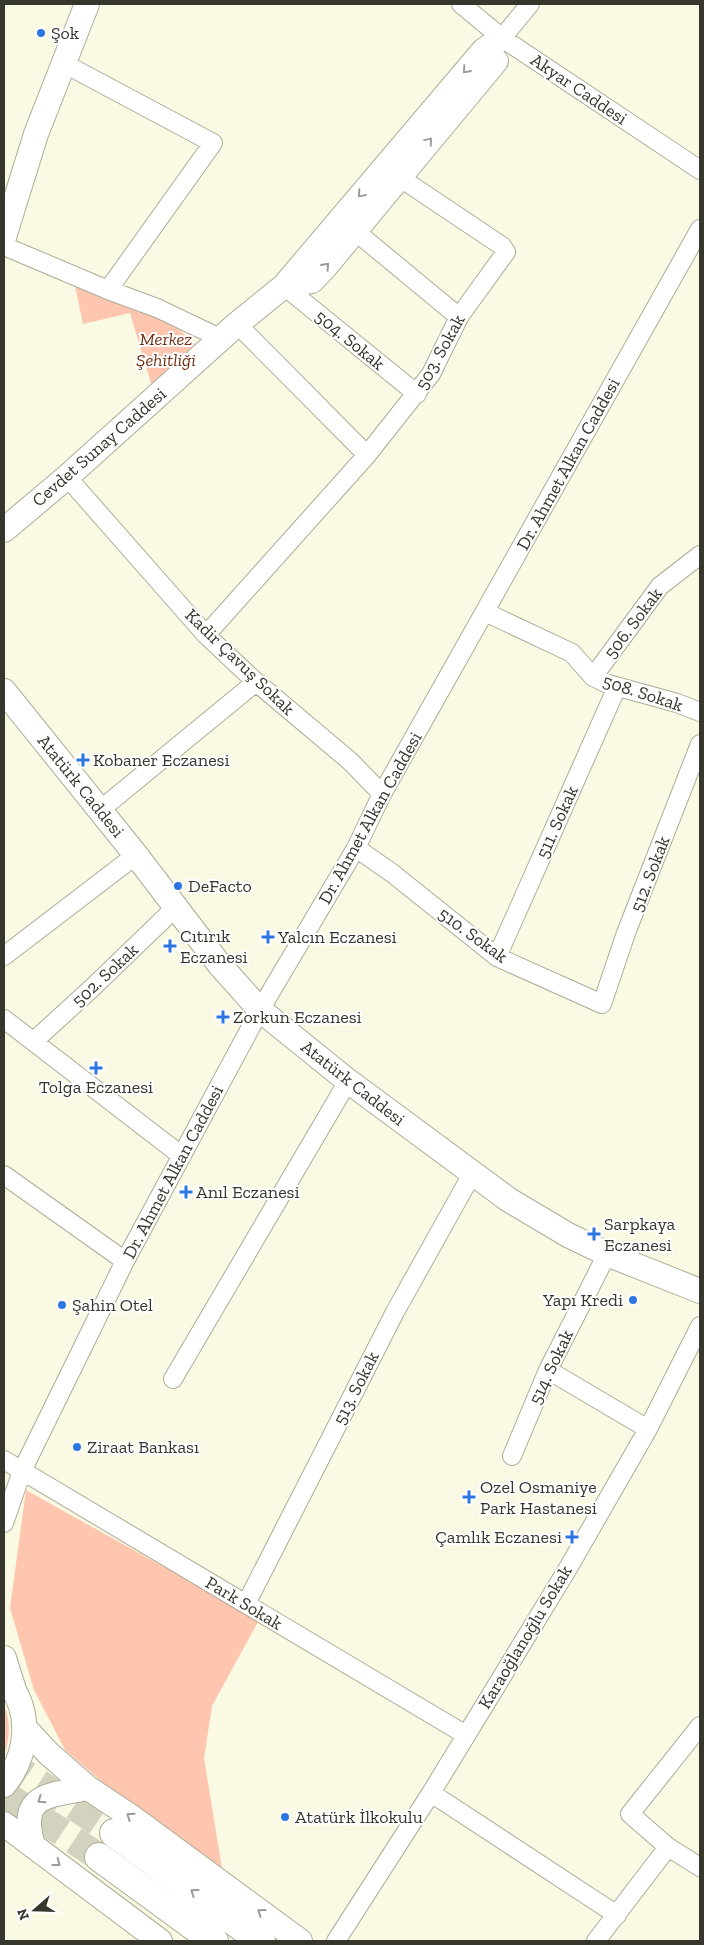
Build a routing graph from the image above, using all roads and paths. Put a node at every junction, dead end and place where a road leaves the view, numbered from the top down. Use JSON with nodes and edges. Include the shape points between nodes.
{"nodes":[{"id":1,"x":87,"y":4,"type":"edge"},
{"id":2,"x":461,"y":4,"type":"edge"},
{"id":3,"x":530,"y":4,"type":"edge"},
{"id":4,"x":502,"y":38,"type":"junction"},
{"id":5,"x":65,"y":64,"type":"junction"},
{"id":6,"x":700,"y":170,"type":"edge"},
{"id":7,"x":399,"y":177,"type":"junction"},
{"id":8,"x":700,"y":229,"type":"edge"},
{"id":9,"x":354,"y":231,"type":"junction"},
{"id":10,"x":4,"y":237,"type":"edge"},
{"id":11,"x":4,"y":246,"type":"edge"},
{"id":12,"x":284,"y":286,"type":"junction"},
{"id":13,"x":108,"y":290,"type":"junction"},
{"id":14,"x":459,"y":317,"type":"junction"},
{"id":15,"x":229,"y":332,"type":"junction"},
{"id":16,"x":417,"y":394,"type":"junction"},
{"id":17,"x":367,"y":455,"type":"junction"},
{"id":18,"x":66,"y":477,"type":"junction"},
{"id":19,"x":4,"y":530,"type":"edge"},
{"id":20,"x":700,"y":555,"type":"edge"},
{"id":21,"x":485,"y":612,"type":"junction"},
{"id":22,"x":206,"y":635,"type":"junction"},
{"id":23,"x":593,"y":676,"type":"junction"},
{"id":24,"x":256,"y":682,"type":"junction"},
{"id":25,"x":616,"y":686,"type":"junction"},
{"id":26,"x":4,"y":691,"type":"edge"},
{"id":27,"x":700,"y":712,"type":"edge"},
{"id":28,"x":700,"y":744,"type":"edge"},
{"id":29,"x":382,"y":794,"type":"junction"},
{"id":30,"x":100,"y":810,"type":"junction"},
{"id":31,"x":356,"y":848,"type":"junction"},
{"id":32,"x":136,"y":854,"type":"junction"},
{"id":33,"x":176,"y":908,"type":"junction"},
{"id":34,"x":4,"y":956,"type":"edge"},
{"id":35,"x":497,"y":956,"type":"junction"},
{"id":36,"x":602,"y":1004,"type":"joint"},
{"id":37,"x":260,"y":1010,"type":"junction"},
{"id":38,"x":4,"y":1019,"type":"edge"},
{"id":39,"x":34,"y":1041,"type":"junction"},
{"id":40,"x":348,"y":1081,"type":"junction"},
{"id":41,"x":182,"y":1156,"type":"junction"},
{"id":42,"x":472,"y":1174,"type":"junction"},
{"id":43,"x":4,"y":1175,"type":"edge"},
{"id":44,"x":608,"y":1254,"type":"junction"},
{"id":45,"x":125,"y":1261,"type":"junction"},
{"id":46,"x":700,"y":1291,"type":"edge"},
{"id":47,"x":700,"y":1326,"type":"edge"},
{"id":48,"x":548,"y":1370,"type":"junction"},
{"id":49,"x":173,"y":1379,"type":"dead end"},
{"id":50,"x":648,"y":1429,"type":"junction"},
{"id":51,"x":512,"y":1456,"type":"dead end"},
{"id":52,"x":4,"y":1460,"type":"edge"},
{"id":53,"x":22,"y":1471,"type":"junction"},
{"id":54,"x":4,"y":1523,"type":"edge"},
{"id":55,"x":246,"y":1604,"type":"junction"},
{"id":56,"x":4,"y":1658,"type":"edge"},
{"id":57,"x":10,"y":1686,"type":"edge"},
{"id":58,"x":700,"y":1726,"type":"edge"},
{"id":59,"x":25,"y":1728,"type":"junction"},
{"id":60,"x":466,"y":1735,"type":"junction"},
{"id":61,"x":4,"y":1785,"type":"edge"},
{"id":62,"x":88,"y":1788,"type":"junction"},
{"id":63,"x":430,"y":1793,"type":"junction"},
{"id":64,"x":4,"y":1824,"type":"edge"},
{"id":65,"x":114,"y":1833,"type":"tunnel mouth"},
{"id":66,"x":33,"y":1846,"type":"junction"},
{"id":67,"x":668,"y":1847,"type":"junction"},
{"id":68,"x":99,"y":1857,"type":"tunnel mouth"},
{"id":69,"x":700,"y":1867,"type":"edge"},
{"id":70,"x":617,"y":1915,"type":"junction"},
{"id":71,"x":160,"y":1941,"type":"edge"},
{"id":72,"x":214,"y":1941,"type":"edge"},
{"id":73,"x":262,"y":1941,"type":"edge"},
{"id":74,"x":300,"y":1941,"type":"edge"},
{"id":75,"x":336,"y":1941,"type":"edge"},
{"id":76,"x":596,"y":1941,"type":"edge"}],
"edges":[{"from":1,"to":5,"type":"main road"},
{"from":2,"to":4,"type":"street","name":"Akyar Caddesi"},
{"from":3,"to":4,"type":"street"},
{"from":4,"to":6,"type":"street","name":"Akyar Caddesi"},
{"from":7,"to":4,"type":"main road","one_way":true,"via":[[497,59]]},
{"from":4,"to":12,"type":"main road","name":"Cevdet Sunay Caddesi","one_way":true,"via":[[484,50]]},
{"from":5,"to":10,"type":"main road","via":[[36,134]]},
{"from":5,"to":13,"type":"street","via":[[213,143]]},
{"from":7,"to":9,"type":"main road"},
{"from":7,"to":14,"type":"street","name":"503. Sokak","via":[[502,246],[506,252]]},
{"from":8,"to":21,"type":"street","name":"Dr. Ahmet Alkan Caddesi"},
{"from":12,"to":9,"type":"main road","one_way":true,"via":[[312,281]]},
{"from":9,"to":14,"type":"street"},
{"from":11,"to":13,"type":"street"},
{"from":12,"to":15,"type":"main road","name":"Cevdet Sunay Caddesi"},
{"from":12,"to":16,"type":"street","name":"504. Sokak"},
{"from":13,"to":15,"type":"street"},
{"from":14,"to":16,"type":"street","name":"503. Sokak","via":[[431,374]]},
{"from":15,"to":17,"type":"street"},
{"from":15,"to":18,"type":"main road","name":"Cevdet Sunay Caddesi"},
{"from":16,"to":17,"type":"street","name":"503. Sokak"},
{"from":17,"to":22,"type":"street","name":"503. Sokak"},
{"from":18,"to":19,"type":"main road","name":"Cevdet Sunay Caddesi"},
{"from":18,"to":22,"type":"street","name":"Kadir Çavuş Sokak"},
{"from":20,"to":23,"type":"street","name":"506. Sokak","via":[[660,586]]},
{"from":21,"to":23,"type":"street","name":"508. Sokak","via":[[572,653]]},
{"from":21,"to":29,"type":"street","name":"Dr. Ahmet Alkan Caddesi"},
{"from":22,"to":24,"type":"street","name":"Kadir Çavuş Sokak"},
{"from":23,"to":25,"type":"street","name":"508. Sokak"},
{"from":24,"to":29,"type":"street","name":"Kadir Çavuş Sokak","via":[[351,762]]},
{"from":24,"to":30,"type":"street"},
{"from":25,"to":27,"type":"street","name":"508. Sokak"},
{"from":25,"to":35,"type":"street","name":"511. Sokak"},
{"from":26,"to":30,"type":"main road","name":"Atatürk Caddesi"},
{"from":28,"to":36,"type":"street","name":"512. Sokak","via":[[626,933]]},
{"from":29,"to":31,"type":"street","name":"Dr. Ahmet Alkan Caddesi"},
{"from":30,"to":32,"type":"main road","name":"Atatürk Caddesi"},
{"from":31,"to":35,"type":"street","name":"510. Sokak"},
{"from":31,"to":37,"type":"street","name":"Dr. Ahmet Alkan Caddesi"},
{"from":32,"to":33,"type":"main road","name":"Atatürk Caddesi"},
{"from":32,"to":34,"type":"street"},
{"from":33,"to":37,"type":"main road","name":"Atatürk Caddesi"},
{"from":33,"to":39,"type":"street","name":"502. Sokak"},
{"from":35,"to":36,"type":"street","name":"510. Sokak"},
{"from":37,"to":40,"type":"main road","name":"Atatürk Caddesi"},
{"from":37,"to":41,"type":"street","name":"Dr. Ahmet Alkan Caddesi"},
{"from":38,"to":39,"type":"street"},
{"from":39,"to":41,"type":"street"},
{"from":40,"to":42,"type":"main road","name":"Atatürk Caddesi"},
{"from":40,"to":49,"type":"street"},
{"from":41,"to":45,"type":"street","name":"Dr. Ahmet Alkan Caddesi"},
{"from":42,"to":44,"type":"main road","name":"Atatürk Caddesi","via":[[568,1235]]},
{"from":42,"to":55,"type":"street","name":"513. Sokak","via":[[395,1312]]},
{"from":43,"to":45,"type":"street"},
{"from":44,"to":46,"type":"main road","name":"Atatürk Caddesi"},
{"from":44,"to":48,"type":"street","name":"514. Sokak"},
{"from":45,"to":53,"type":"street","name":"Dr. Ahmet Alkan Caddesi"},
{"from":47,"to":50,"type":"street","name":"Karaoğlanoğlu Sokak"},
{"from":48,"to":50,"type":"street"},
{"from":48,"to":51,"type":"street","name":"514. Sokak"},
{"from":50,"to":60,"type":"street","name":"Karaoğlanoğlu Sokak"},
{"from":52,"to":53,"type":"street","name":"Park Sokak"},
{"from":53,"to":54,"type":"street","name":"Dr. Ahmet Alkan Caddesi"},
{"from":53,"to":55,"type":"street","name":"Park Sokak"},
{"from":55,"to":60,"type":"street","name":"Park Sokak"},
{"from":56,"to":57,"type":"main road"},
{"from":57,"to":59,"type":"main road","via":[[22,1711]]},
{"from":58,"to":67,"type":"street","via":[[630,1814]]},
{"from":59,"to":61,"type":"main road","via":[[19,1761]]},
{"from":59,"to":62,"type":"main road","via":[[48,1754]]},
{"from":60,"to":63,"type":"street","name":"Karaoğlanoğlu Sokak"},
{"from":62,"to":66,"type":"main road","one_way":true,"via":[[47,1795],[36,1802],[29,1815],[28,1828]]},
{"from":74,"to":62,"type":"main road","one_way":true},
{"from":63,"to":70,"type":"street"},
{"from":63,"to":75,"type":"street","name":"Karaoğlanoğlu Sokak"},
{"from":64,"to":66,"type":"main road"},
{"from":73,"to":65,"type":"main road","one_way":true},
{"from":66,"to":71,"type":"main road","one_way":true},
{"from":67,"to":69,"type":"street"},
{"from":67,"to":70,"type":"street"},
{"from":68,"to":72,"type":"main road"},
{"from":70,"to":76,"type":"street"}]}
